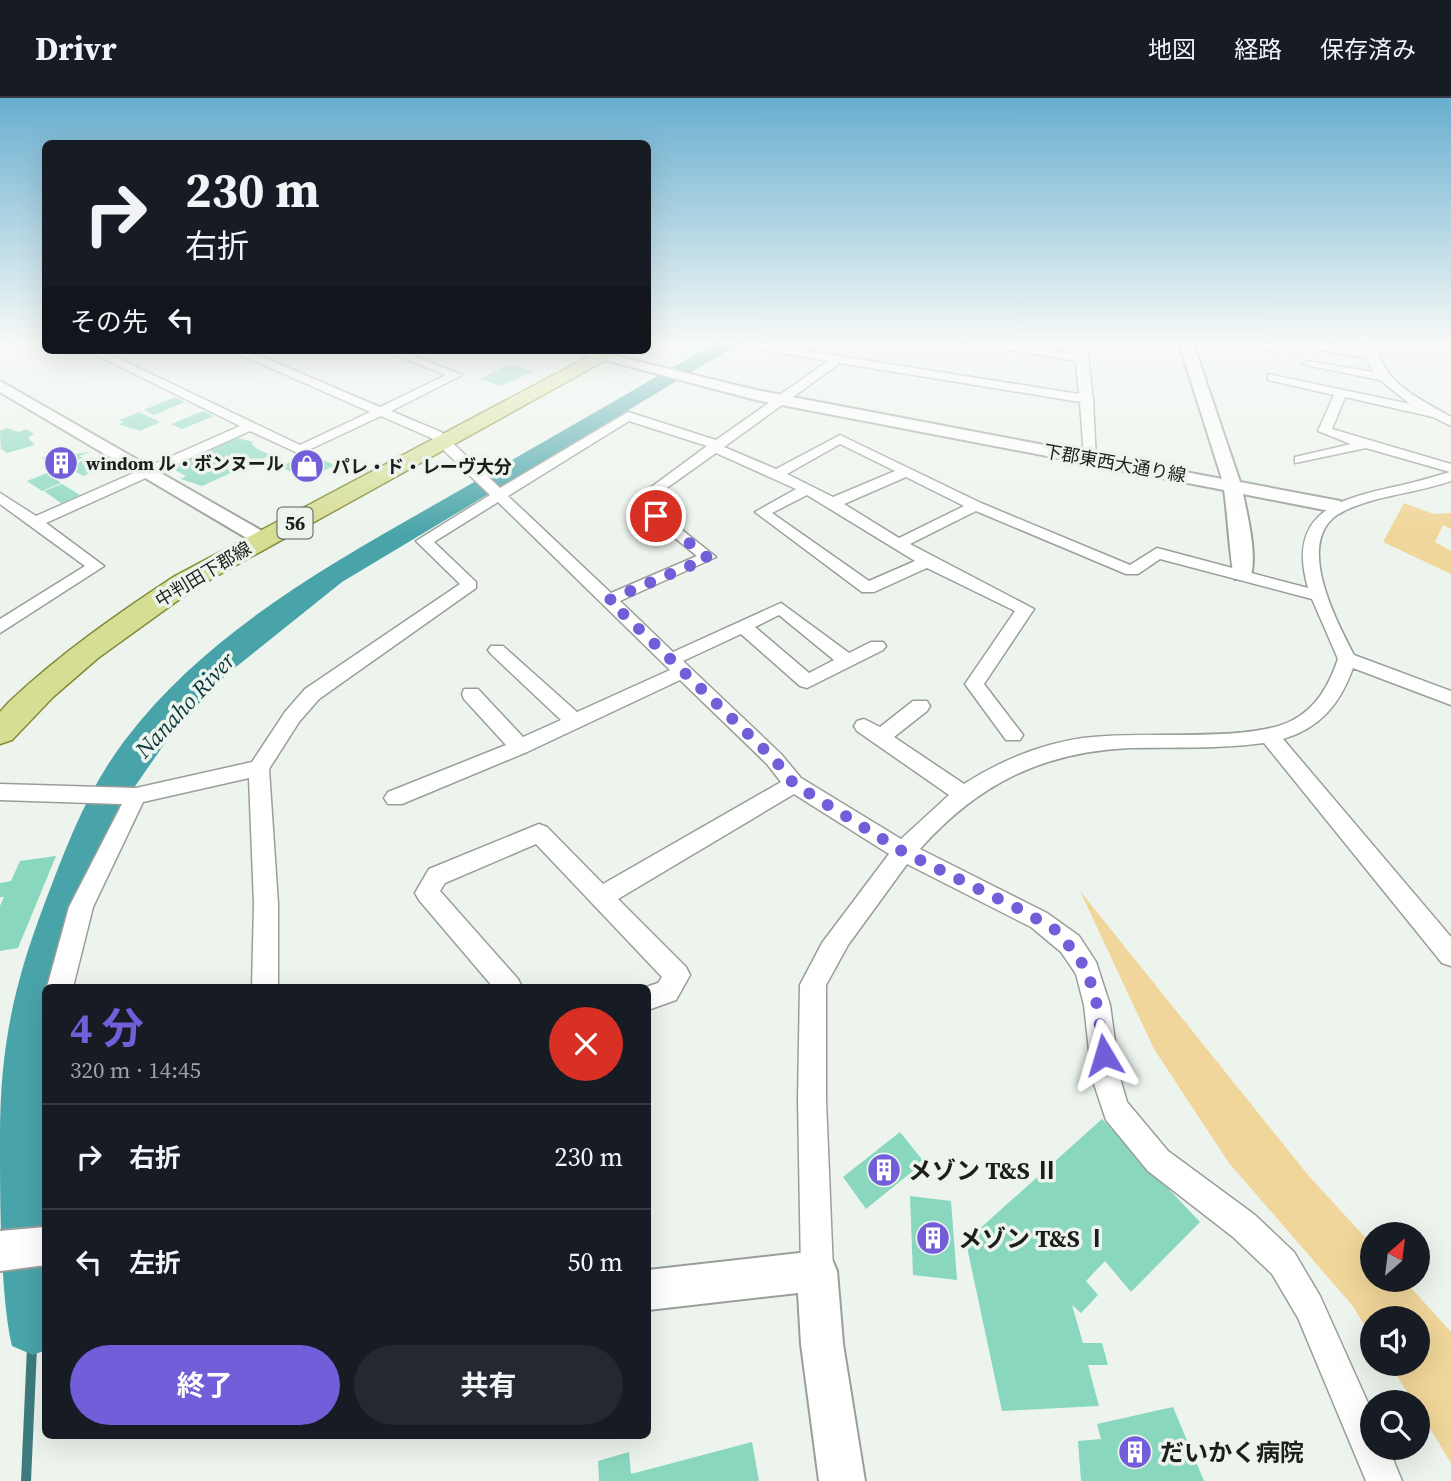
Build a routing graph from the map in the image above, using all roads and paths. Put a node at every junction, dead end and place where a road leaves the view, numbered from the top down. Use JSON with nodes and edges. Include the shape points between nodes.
{"nodes":[{"id":1,"x":32,"y":405,"type":"edge"},
{"id":2,"x":206,"y":405,"type":"edge"},
{"id":3,"x":366,"y":405,"type":"edge"},
{"id":4,"x":394,"y":405,"type":"edge"},
{"id":5,"x":500,"y":405,"type":"edge"},
{"id":6,"x":774,"y":405,"type":"edge"},
{"id":7,"x":804,"y":405,"type":"edge"},
{"id":8,"x":1087,"y":405,"type":"edge"},
{"id":9,"x":1205,"y":405,"type":"edge"},
{"id":10,"x":1336,"y":405,"type":"edge"},
{"id":11,"x":1396,"y":405,"type":"edge"},
{"id":12,"x":1420,"y":405,"type":"edge"},
{"id":13,"x":381,"y":411,"type":"junction"},
{"id":14,"x":1437,"y":414,"type":"junction"},
{"id":15,"x":1451,"y":422,"type":"edge"},
{"id":16,"x":251,"y":426,"type":"junction"},
{"id":17,"x":440,"y":438,"type":"junction"},
{"id":18,"x":1366,"y":444,"type":"junction"},
{"id":19,"x":715,"y":446,"type":"junction"},
{"id":20,"x":1091,"y":458,"type":"junction"},
{"id":21,"x":1300,"y":460,"type":"dead end"},
{"id":22,"x":1451,"y":468,"type":"edge"},
{"id":23,"x":908,"y":471,"type":"junction"},
{"id":24,"x":147,"y":472,"type":"junction"},
{"id":25,"x":777,"y":474,"type":"junction"},
{"id":26,"x":1451,"y":476,"type":"edge"},
{"id":27,"x":1231,"y":485,"type":"junction"},
{"id":28,"x":806,"y":490,"type":"junction"},
{"id":29,"x":497,"y":493,"type":"junction"},
{"id":30,"x":0,"y":496,"type":"edge"},
{"id":31,"x":832,"y":503,"type":"junction"},
{"id":32,"x":976,"y":506,"type":"junction"},
{"id":33,"x":1340,"y":507,"type":"junction"},
{"id":34,"x":35,"y":522,"type":"junction"},
{"id":35,"x":256,"y":536,"type":"junction"},
{"id":36,"x":900,"y":543,"type":"junction"},
{"id":37,"x":927,"y":562,"type":"junction"},
{"id":38,"x":1242,"y":575,"type":"junction"},
{"id":39,"x":1317,"y":595,"type":"junction"},
{"id":40,"x":609,"y":600,"type":"junction"},
{"id":41,"x":743,"y":626,"type":"junction"},
{"id":42,"x":0,"y":627,"type":"edge"},
{"id":43,"x":877,"y":646,"type":"dead end"},
{"id":44,"x":497,"y":650,"type":"dead end"},
{"id":45,"x":1347,"y":659,"type":"junction"},
{"id":46,"x":847,"y":662,"type":"junction"},
{"id":47,"x":677,"y":665,"type":"junction"},
{"id":48,"x":471,"y":694,"type":"dead end"},
{"id":49,"x":1451,"y":698,"type":"edge"},
{"id":50,"x":920,"y":706,"type":"dead end"},
{"id":51,"x":0,"y":709,"type":"edge"},
{"id":52,"x":576,"y":722,"type":"junction"},
{"id":53,"x":0,"y":732,"type":"edge"},
{"id":54,"x":1013,"y":735,"type":"dead end"},
{"id":55,"x":1269,"y":736,"type":"junction"},
{"id":56,"x":520,"y":747,"type":"junction"},
{"id":57,"x":259,"y":768,"type":"junction"},
{"id":58,"x":794,"y":784,"type":"junction"},
{"id":59,"x":0,"y":792,"type":"edge"},
{"id":60,"x":963,"y":794,"type":"junction"},
{"id":61,"x":131,"y":797,"type":"junction"},
{"id":62,"x":395,"y":798,"type":"dead end"},
{"id":63,"x":902,"y":851,"type":"junction"},
{"id":64,"x":601,"y":897,"type":"junction"},
{"id":65,"x":1451,"y":955,"type":"edge"},
{"id":66,"x":61,"y":984,"type":"edge"},
{"id":67,"x":265,"y":984,"type":"edge"},
{"id":68,"x":506,"y":984,"type":"edge"},
{"id":69,"x":651,"y":997,"type":"edge"},
{"id":70,"x":42,"y":1246,"type":"edge"},
{"id":71,"x":2,"y":1250,"type":"edge"},
{"id":72,"x":817,"y":1271,"type":"junction"},
{"id":73,"x":651,"y":1290,"type":"edge"},
{"id":74,"x":842,"y":1481,"type":"edge"},
{"id":75,"x":1384,"y":1481,"type":"edge"}],
"edges":[{"from":1,"to":24,"type":"street"},
{"from":2,"to":16,"type":"street"},
{"from":3,"to":13,"type":"street"},
{"from":4,"to":13,"type":"street"},
{"from":5,"to":17,"type":"main road","name":"中判田下郡線","number":"56"},
{"from":6,"to":19,"type":"street"},
{"from":7,"to":20,"type":"street","name":"下郡東西大通り線"},
{"from":8,"to":20,"type":"street"},
{"from":9,"to":27,"type":"street"},
{"from":10,"to":18,"type":"street","via":[[1325,430]]},
{"from":11,"to":14,"type":"street"},
{"from":12,"to":14,"type":"street"},
{"from":13,"to":16,"type":"street","via":[[300,450]]},
{"from":13,"to":17,"type":"street"},
{"from":14,"to":15,"type":"street"},
{"from":16,"to":24,"type":"street"},
{"from":17,"to":29,"type":"street"},
{"from":17,"to":35,"type":"main road","name":"中判田下郡線","number":"56"},
{"from":18,"to":21,"type":"street"},
{"from":18,"to":22,"type":"street"},
{"from":19,"to":25,"type":"street"},
{"from":19,"to":29,"type":"street","via":[[628,416]]},
{"from":19,"to":40,"type":"street","via":[[638,502],[708,558]]},
{"from":20,"to":27,"type":"street","name":"下郡東西大通り線"},
{"from":23,"to":25,"type":"street","via":[[839,439]]},
{"from":23,"to":31,"type":"street"},
{"from":23,"to":32,"type":"street"},
{"from":24,"to":34,"type":"street"},
{"from":24,"to":35,"type":"street"},
{"from":25,"to":28,"type":"street"},
{"from":26,"to":33,"type":"street"},
{"from":27,"to":33,"type":"street","name":"下郡東西大通り線"},
{"from":27,"to":38,"type":"street"},
{"from":28,"to":31,"type":"street"},
{"from":28,"to":37,"type":"street","via":[[762,512],[867,588]]},
{"from":29,"to":40,"type":"street"},
{"from":29,"to":57,"type":"street","via":[[424,541],[470,585],[312,694]]},
{"from":30,"to":34,"type":"street"},
{"from":31,"to":36,"type":"street"},
{"from":32,"to":36,"type":"street"},
{"from":32,"to":38,"type":"street","via":[[1132,571],[1157,552]]},
{"from":33,"to":39,"type":"street","via":[[1316,530],[1310,552]]},
{"from":34,"to":42,"type":"street","via":[[96,566]]},
{"from":35,"to":51,"type":"main road","name":"中判田下郡線","number":"56","via":[[153,588],[40,671]]},
{"from":35,"to":53,"type":"main road","name":"中判田下郡線","number":"56","via":[[118,627],[65,668]]},
{"from":36,"to":37,"type":"street"},
{"from":37,"to":54,"type":"street","via":[[1025,609],[974,684]]},
{"from":38,"to":39,"type":"street"},
{"from":39,"to":45,"type":"street"},
{"from":40,"to":47,"type":"street"},
{"from":41,"to":46,"type":"street","via":[[781,608]]},
{"from":41,"to":46,"type":"street","via":[[807,682]]},
{"from":41,"to":47,"type":"street"},
{"from":43,"to":46,"type":"street"},
{"from":44,"to":52,"type":"street"},
{"from":45,"to":49,"type":"street"},
{"from":45,"to":55,"type":"street","via":[[1331,700],[1306,722]]},
{"from":47,"to":52,"type":"street"},
{"from":47,"to":58,"type":"street"},
{"from":48,"to":56,"type":"street"},
{"from":50,"to":60,"type":"street","via":[[872,731]]},
{"from":52,"to":56,"type":"street"},
{"from":55,"to":60,"type":"street","via":[[1072,746],[1007,768]]},
{"from":55,"to":65,"type":"street"},
{"from":56,"to":62,"type":"street"},
{"from":57,"to":61,"type":"street"},
{"from":57,"to":67,"type":"street","via":[[267,904]]},
{"from":58,"to":63,"type":"street"},
{"from":58,"to":64,"type":"street"},
{"from":59,"to":61,"type":"street"},
{"from":60,"to":63,"type":"street","via":[[936,814]]},
{"from":61,"to":66,"type":"street","via":[[81,907]]},
{"from":63,"to":72,"type":"street","via":[[813,984],[810,1104],[818,1200]]},
{"from":63,"to":75,"type":"street","via":[[1039,919],[1070,944],[1087,970],[1097,1005],[1106,1078],[1116,1110],[1158,1161],[1250,1231],[1283,1263],[1310,1307]]},
{"from":64,"to":68,"type":"street","via":[[539,833],[437,876],[427,893]]},
{"from":64,"to":69,"type":"street","via":[[677,975],[667,992]]},
{"from":70,"to":71,"type":"street"},
{"from":72,"to":73,"type":"street"},
{"from":72,"to":74,"type":"street","via":[[822,1344]]}]}
